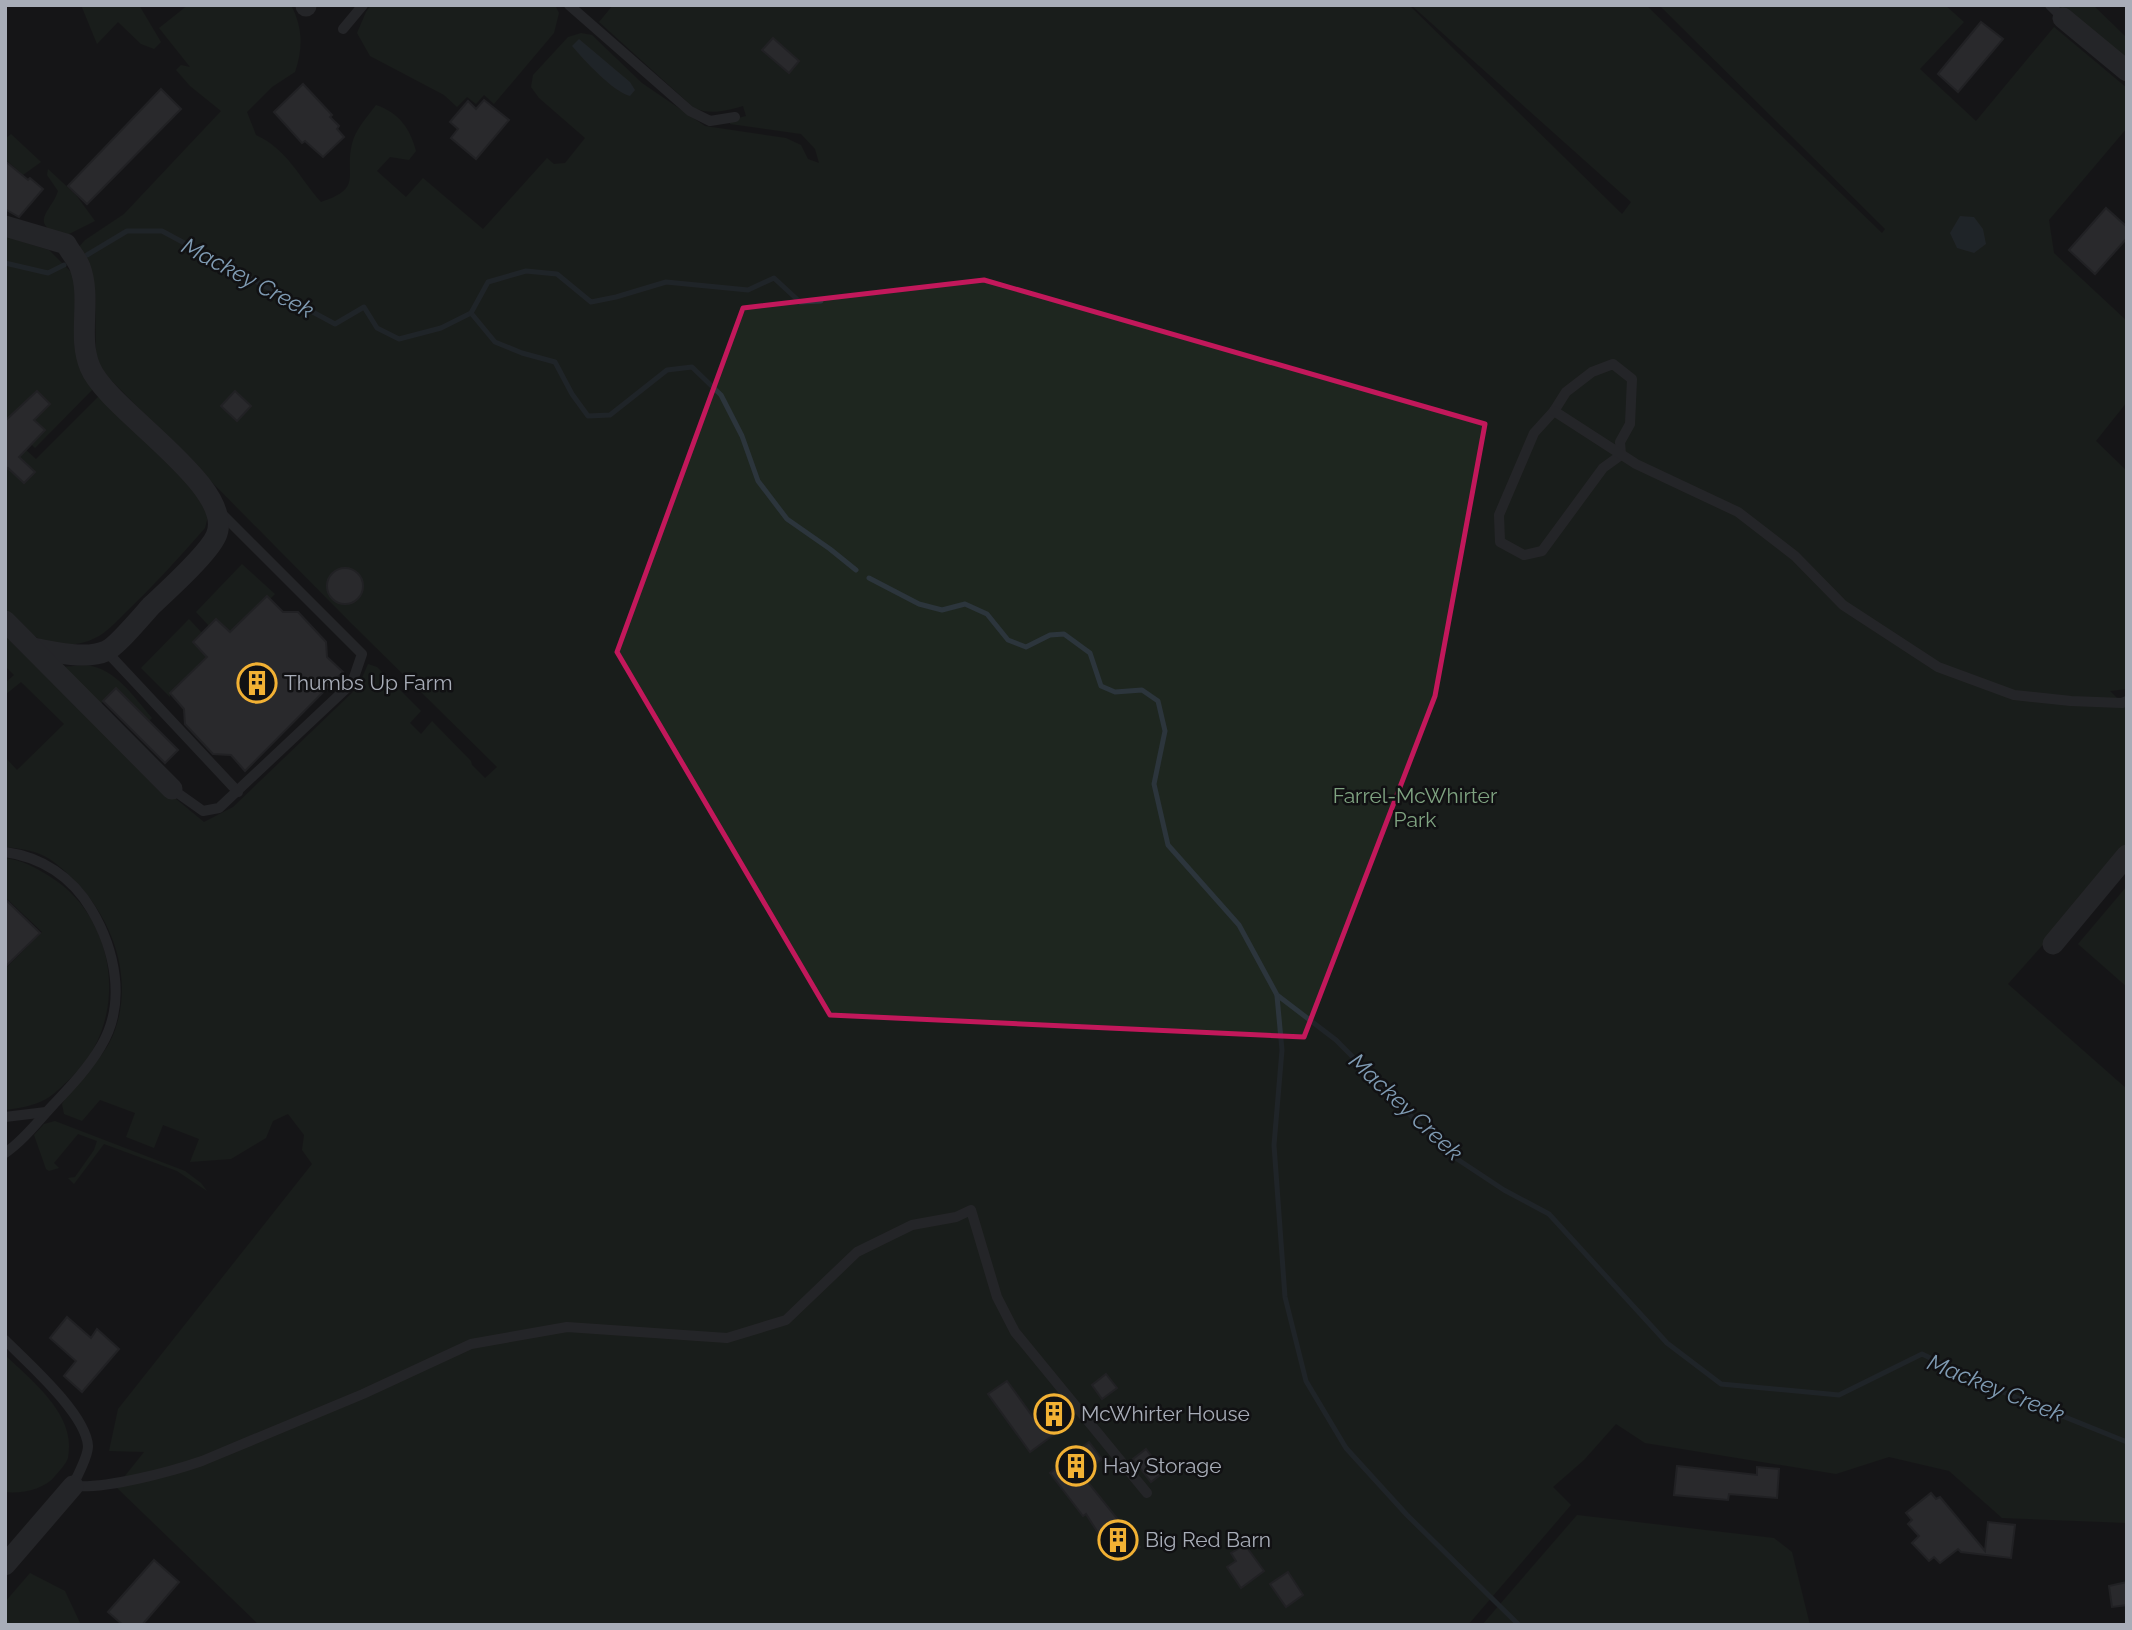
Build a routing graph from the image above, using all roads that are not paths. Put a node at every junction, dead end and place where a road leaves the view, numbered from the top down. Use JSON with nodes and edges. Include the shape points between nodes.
{"nodes":[{"id":1,"x":363,"y":5,"type":"edge"},
{"id":2,"x":569,"y":5,"type":"edge"},
{"id":3,"x":2057,"y":11,"type":"edge"},
{"id":4,"x":343,"y":29,"type":"dead end"},
{"id":5,"x":2127,"y":71,"type":"edge"},
{"id":6,"x":735,"y":117,"type":"dead end"},
{"id":7,"x":5,"y":226,"type":"edge"},
{"id":8,"x":1554,"y":411,"type":"junction"},
{"id":9,"x":1621,"y":455,"type":"junction"},
{"id":10,"x":217,"y":509,"type":"junction"},
{"id":11,"x":5,"y":621,"type":"edge"},
{"id":12,"x":33,"y":648,"type":"junction"},
{"id":13,"x":106,"y":652,"type":"junction"},
{"id":14,"x":2125,"y":704,"type":"edge"},
{"id":15,"x":172,"y":789,"type":"joint"},
{"id":16,"x":238,"y":792,"type":"junction"},
{"id":17,"x":5,"y":852,"type":"edge"},
{"id":18,"x":2127,"y":855,"type":"edge"},
{"id":19,"x":2053,"y":944,"type":"dead end"},
{"id":20,"x":46,"y":1112,"type":"junction"},
{"id":21,"x":5,"y":1117,"type":"edge"},
{"id":22,"x":5,"y":1153,"type":"edge"},
{"id":23,"x":5,"y":1340,"type":"edge"},
{"id":24,"x":73,"y":1486,"type":"junction"},
{"id":25,"x":1147,"y":1493,"type":"dead end"},
{"id":26,"x":5,"y":1565,"type":"edge"}],
"edges":[{"from":1,"to":4,"type":"lane"},
{"from":2,"to":6,"type":"lane","via":[[690,111],[710,121]]},
{"from":3,"to":5,"type":"street"},
{"from":7,"to":10,"type":"street","via":[[66,244],[80,268],[86,311],[83,345],[90,369],[196,478]]},
{"from":8,"to":9,"type":"lane"},
{"from":8,"to":9,"type":"lane","via":[[1566,392],[1592,372],[1613,364],[1632,379],[1630,424],[1620,442]]},
{"from":8,"to":9,"type":"lane","via":[[1534,433],[1499,515],[1500,542],[1524,555],[1542,551],[1603,468]]},
{"from":9,"to":14,"type":"lane","via":[[1738,512],[1795,556],[1843,605],[1938,667],[2014,695]]},
{"from":10,"to":13,"type":"street","via":[[217,535]]},
{"from":10,"to":16,"type":"lane","via":[[362,654],[352,683]]},
{"from":11,"to":12,"type":"street"},
{"from":12,"to":13,"type":"street","via":[[71,656]]},
{"from":12,"to":15,"type":"street"},
{"from":13,"to":16,"type":"lane"},
{"from":15,"to":16,"type":"lane","via":[[203,811],[219,808]]},
{"from":17,"to":20,"type":"lane","via":[[46,864],[84,897],[104,931],[115,971],[115,1009],[102,1045]]},
{"from":18,"to":19,"type":"street"},
{"from":20,"to":21,"type":"lane"},
{"from":20,"to":22,"type":"lane"},
{"from":23,"to":24,"type":"lane","via":[[52,1386],[83,1427],[88,1448]]},
{"from":24,"to":25,"type":"lane","via":[[90,1488],[186,1467],[471,1344],[567,1327],[727,1338],[786,1320],[857,1252],[912,1225],[971,1210],[997,1297],[1015,1332]]},
{"from":24,"to":26,"type":"street"}]}
